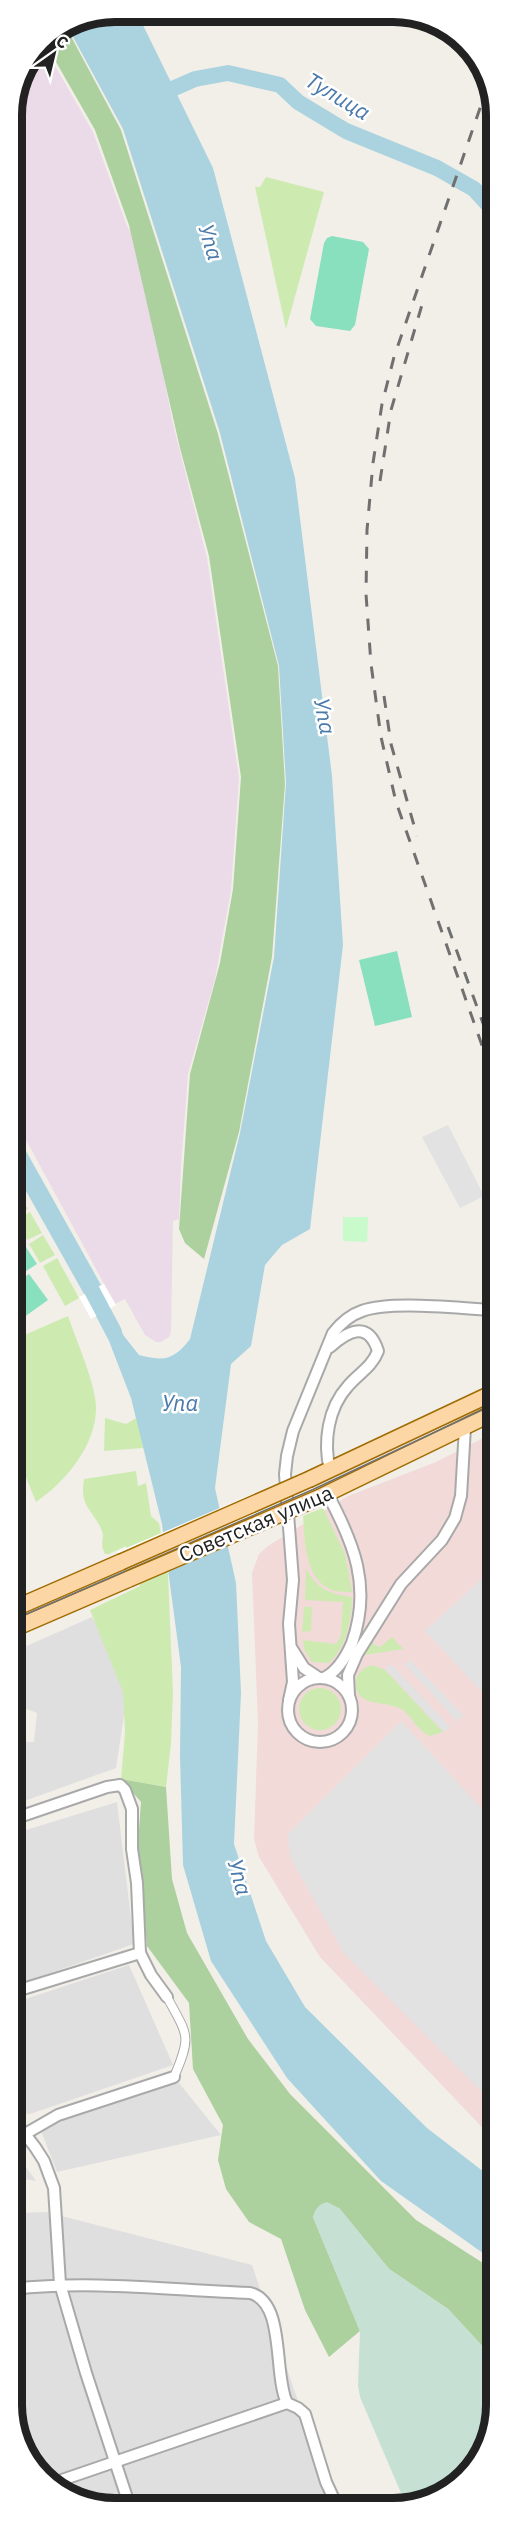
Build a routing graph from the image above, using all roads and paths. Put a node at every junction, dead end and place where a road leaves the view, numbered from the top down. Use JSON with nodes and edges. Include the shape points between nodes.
{"nodes":[{"id":1,"x":486,"y":1310,"type":"edge"},
{"id":2,"x":328,"y":1349,"type":"junction"},
{"id":3,"x":486,"y":1396,"type":"edge"},
{"id":4,"x":486,"y":1416,"type":"edge"},
{"id":5,"x":465,"y":1427,"type":"junction"},
{"id":6,"x":330,"y":1470,"type":"junction"},
{"id":7,"x":323,"y":1495,"type":"junction"},
{"id":8,"x":23,"y":1605,"type":"edge"},
{"id":9,"x":23,"y":1625,"type":"edge"},
{"id":10,"x":290,"y":1643,"type":"junction"},
{"id":11,"x":321,"y":1678,"type":"junction"},
{"id":12,"x":349,"y":1696,"type":"junction"},
{"id":13,"x":289,"y":1700,"type":"junction"},
{"id":14,"x":23,"y":1816,"type":"edge"},
{"id":15,"x":140,"y":1953,"type":"junction"},
{"id":16,"x":23,"y":1989,"type":"edge"},
{"id":17,"x":167,"y":1997,"type":"joint"},
{"id":18,"x":174,"y":2077,"type":"joint"},
{"id":19,"x":25,"y":2134,"type":"joint"},
{"id":20,"x":60,"y":2284,"type":"junction"},
{"id":21,"x":23,"y":2288,"type":"edge"},
{"id":22,"x":287,"y":2403,"type":"junction"},
{"id":23,"x":115,"y":2460,"type":"junction"},
{"id":24,"x":61,"y":2480,"type":"edge"},
{"id":25,"x":127,"y":2498,"type":"edge"},
{"id":26,"x":333,"y":2498,"type":"edge"}],
"edges":[{"from":1,"to":2,"type":"street","via":[[398,1306],[361,1311],[341,1323]]},
{"from":2,"to":6,"type":"street","via":[[341,1337],[359,1331],[375,1342],[378,1351],[369,1368],[346,1387],[335,1404],[328,1432]]},
{"from":2,"to":10,"type":"street","via":[[293,1431],[287,1456],[285,1474],[294,1581]]},
{"from":3,"to":6,"type":"main road","name":"Советская улица"},
{"from":4,"to":5,"type":"main road","name":"Советская улица"},
{"from":5,"to":7,"type":"main road","name":"Советская улица"},
{"from":5,"to":12,"type":"street","via":[[461,1496],[455,1518],[442,1540],[401,1584],[357,1654],[348,1676]]},
{"from":6,"to":8,"type":"main road","name":"Советская улица","bridge":true},
{"from":7,"to":9,"type":"main road","name":"Советская улица","bridge":true},
{"from":7,"to":11,"type":"street","via":[[357,1562],[362,1595],[349,1650],[337,1670]]},
{"from":10,"to":11,"type":"street","via":[[304,1668]]},
{"from":10,"to":13,"type":"street","via":[[293,1682]]},
{"from":11,"to":12,"type":"street","via":[[339,1684]]},
{"from":11,"to":13,"type":"street","via":[[300,1684]]},
{"from":12,"to":13,"type":"street","via":[[352,1708],[348,1727],[333,1740],[322,1743],[312,1742],[294,1730],[287,1711]]},
{"from":14,"to":15,"type":"street","via":[[107,1787],[120,1785],[125,1790],[132,1809]]},
{"from":15,"to":16,"type":"street"},
{"from":15,"to":17,"type":"street"},
{"from":17,"to":18,"type":"street","via":[[186,2031],[186,2045]]},
{"from":18,"to":19,"type":"street","via":[[58,2115]]},
{"from":19,"to":20,"type":"street","via":[[44,2161],[54,2188]]},
{"from":20,"to":21,"type":"street"},
{"from":20,"to":22,"type":"street","via":[[134,2285],[260,2295],[274,2326],[281,2392]]},
{"from":20,"to":23,"type":"street"},
{"from":22,"to":23,"type":"street"},
{"from":22,"to":26,"type":"street","via":[[305,2414]]},
{"from":23,"to":24,"type":"street"},
{"from":23,"to":25,"type":"street"}]}
